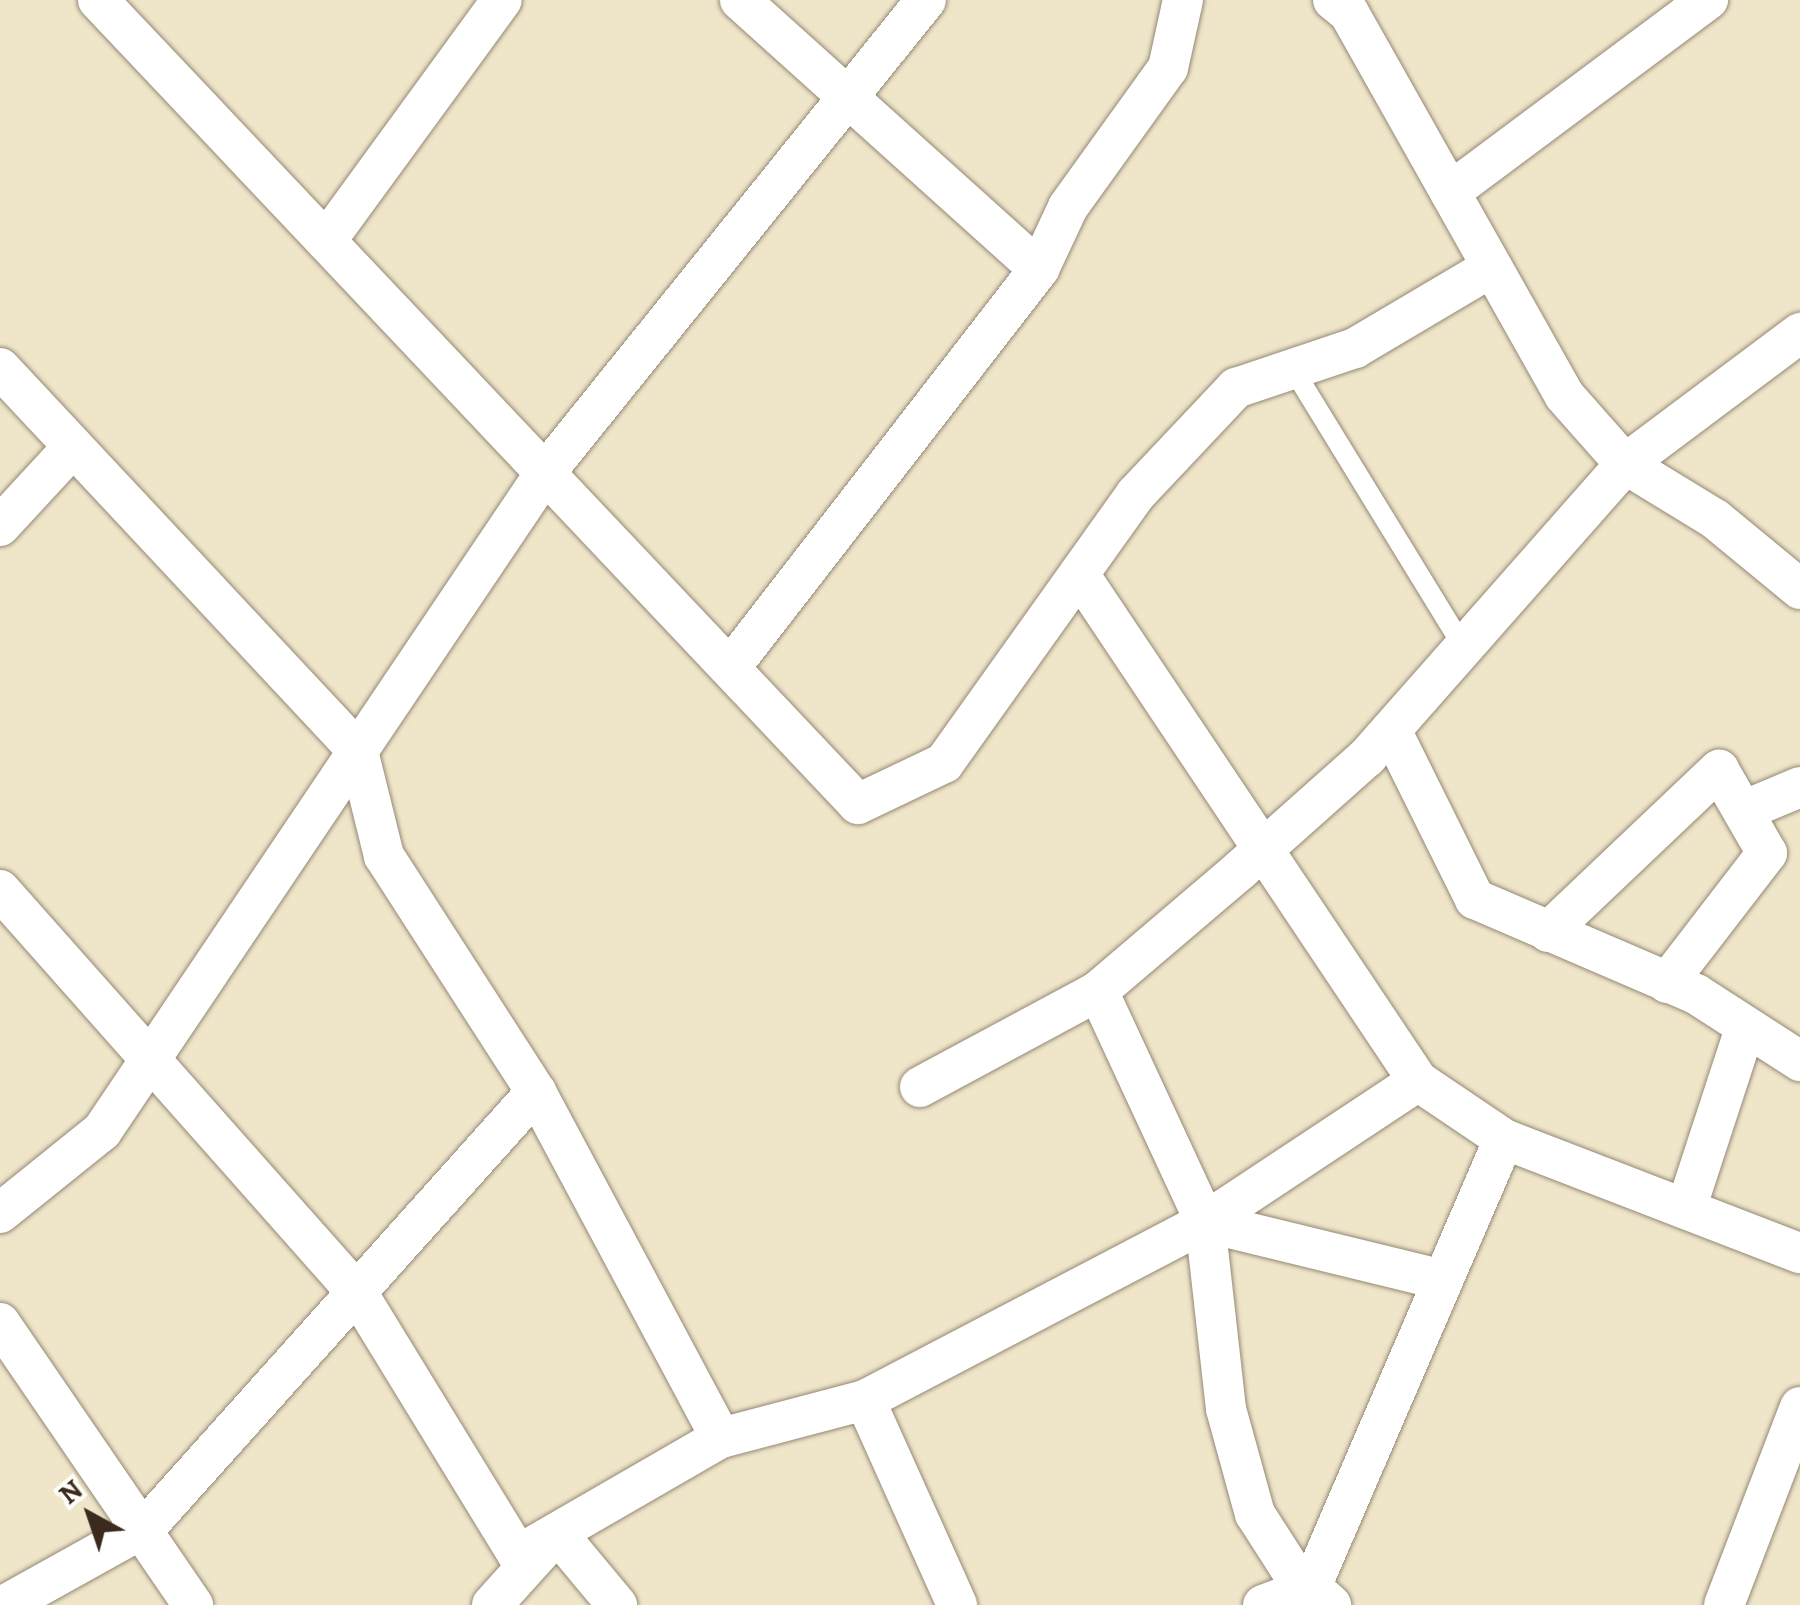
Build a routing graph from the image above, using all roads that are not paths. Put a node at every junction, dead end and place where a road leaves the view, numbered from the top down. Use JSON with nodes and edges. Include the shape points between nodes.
{"nodes":[{"id":1,"x":740,"y":0,"type":"edge"},
{"id":2,"x":926,"y":0,"type":"edge"},
{"id":3,"x":1183,"y":0,"type":"edge"},
{"id":4,"x":1332,"y":0,"type":"edge"},
{"id":5,"x":1708,"y":0,"type":"edge"},
{"id":6,"x":101,"y":1,"type":"edge"},
{"id":7,"x":494,"y":3,"type":"edge"},
{"id":8,"x":848,"y":97,"type":"junction"},
{"id":9,"x":1450,"y":192,"type":"junction"},
{"id":10,"x":326,"y":241,"type":"junction"},
{"id":11,"x":1492,"y":267,"type":"junction"},
{"id":12,"x":1039,"y":269,"type":"junction"},
{"id":13,"x":1800,"y":333,"type":"edge"},
{"id":14,"x":0,"y":368,"type":"edge"},
{"id":15,"x":1293,"y":369,"type":"junction"},
{"id":16,"x":73,"y":447,"type":"junction"},
{"id":17,"x":1625,"y":464,"type":"junction"},
{"id":18,"x":545,"y":473,"type":"junction"},
{"id":19,"x":0,"y":526,"type":"edge"},
{"id":20,"x":1079,"y":574,"type":"junction"},
{"id":21,"x":1800,"y":589,"type":"edge"},
{"id":22,"x":1464,"y":648,"type":"junction"},
{"id":23,"x":730,"y":668,"type":"junction"},
{"id":24,"x":1391,"y":730,"type":"junction"},
{"id":25,"x":358,"y":751,"type":"junction"},
{"id":26,"x":1800,"y":787,"type":"edge"},
{"id":27,"x":1743,"y":811,"type":"junction"},
{"id":28,"x":1262,"y":851,"type":"junction"},
{"id":29,"x":0,"y":890,"type":"edge"},
{"id":30,"x":1548,"y":932,"type":"junction"},
{"id":31,"x":1666,"y":983,"type":"junction"},
{"id":32,"x":1098,"y":991,"type":"junction"},
{"id":33,"x":1746,"y":1028,"type":"junction"},
{"id":34,"x":154,"y":1054,"type":"junction"},
{"id":35,"x":1800,"y":1061,"type":"edge"},
{"id":36,"x":1418,"y":1081,"type":"junction"},
{"id":37,"x":920,"y":1087,"type":"dead end"},
{"id":38,"x":536,"y":1092,"type":"junction"},
{"id":39,"x":1504,"y":1139,"type":"junction"},
{"id":40,"x":1686,"y":1209,"type":"junction"},
{"id":41,"x":0,"y":1213,"type":"edge"},
{"id":42,"x":1205,"y":1222,"type":"junction"},
{"id":43,"x":1800,"y":1253,"type":"edge"},
{"id":44,"x":1443,"y":1280,"type":"junction"},
{"id":45,"x":358,"y":1294,"type":"junction"},
{"id":46,"x":0,"y":1323,"type":"edge"},
{"id":47,"x":865,"y":1400,"type":"junction"},
{"id":48,"x":1800,"y":1407,"type":"edge"},
{"id":49,"x":721,"y":1438,"type":"junction"},
{"id":50,"x":147,"y":1526,"type":"junction"},
{"id":51,"x":557,"y":1532,"type":"junction"},
{"id":52,"x":1321,"y":1596,"type":"edge"},
{"id":53,"x":5,"y":1605,"type":"edge"},
{"id":54,"x":192,"y":1605,"type":"edge"},
{"id":55,"x":492,"y":1605,"type":"edge"},
{"id":56,"x":617,"y":1605,"type":"edge"},
{"id":57,"x":957,"y":1605,"type":"edge"},
{"id":58,"x":1263,"y":1605,"type":"edge"},
{"id":59,"x":1724,"y":1605,"type":"edge"}],
"edges":[{"from":1,"to":8,"type":"street"},
{"from":2,"to":8,"type":"street"},
{"from":3,"to":12,"type":"street","via":[[1168,68],[1068,207]]},
{"from":4,"to":9,"type":"street","via":[[1349,13]]},
{"from":5,"to":9,"type":"street"},
{"from":6,"to":10,"type":"street"},
{"from":7,"to":10,"type":"street"},
{"from":8,"to":12,"type":"street"},
{"from":8,"to":18,"type":"street"},
{"from":9,"to":11,"type":"street"},
{"from":10,"to":18,"type":"street"},
{"from":11,"to":15,"type":"street","via":[[1354,348]]},
{"from":11,"to":17,"type":"street","via":[[1564,395]]},
{"from":12,"to":23,"type":"street"},
{"from":13,"to":17,"type":"street"},
{"from":14,"to":16,"type":"street"},
{"from":15,"to":20,"type":"street","via":[[1236,388],[1136,494]]},
{"from":15,"to":22,"type":"lane"},
{"from":16,"to":19,"type":"street"},
{"from":16,"to":25,"type":"street"},
{"from":17,"to":21,"type":"street","via":[[1715,519]]},
{"from":17,"to":22,"type":"street"},
{"from":18,"to":23,"type":"street"},
{"from":18,"to":25,"type":"street"},
{"from":20,"to":23,"type":"street","via":[[944,763],[858,804]]},
{"from":20,"to":28,"type":"street"},
{"from":22,"to":24,"type":"street"},
{"from":24,"to":28,"type":"street"},
{"from":24,"to":30,"type":"street","via":[[1475,898]]},
{"from":25,"to":34,"type":"street"},
{"from":25,"to":38,"type":"street","via":[[384,856]]},
{"from":26,"to":27,"type":"street"},
{"from":27,"to":30,"type":"street","via":[[1719,770]]},
{"from":27,"to":31,"type":"street","via":[[1767,853]]},
{"from":28,"to":32,"type":"street"},
{"from":28,"to":36,"type":"street"},
{"from":29,"to":34,"type":"street"},
{"from":30,"to":31,"type":"street"},
{"from":31,"to":33,"type":"street"},
{"from":32,"to":37,"type":"street"},
{"from":32,"to":42,"type":"street"},
{"from":33,"to":35,"type":"street"},
{"from":33,"to":40,"type":"street"},
{"from":34,"to":41,"type":"street","via":[[102,1131]]},
{"from":34,"to":45,"type":"street"},
{"from":36,"to":39,"type":"street"},
{"from":36,"to":42,"type":"street"},
{"from":38,"to":45,"type":"street"},
{"from":38,"to":49,"type":"street"},
{"from":39,"to":40,"type":"street"},
{"from":39,"to":44,"type":"street"},
{"from":40,"to":43,"type":"street"},
{"from":42,"to":44,"type":"street"},
{"from":42,"to":47,"type":"street"},
{"from":42,"to":52,"type":"street","via":[[1226,1409],[1255,1514]]},
{"from":44,"to":52,"type":"street"},
{"from":45,"to":50,"type":"street"},
{"from":45,"to":51,"type":"street","via":[[518,1555]]},
{"from":46,"to":50,"type":"street"},
{"from":47,"to":49,"type":"street"},
{"from":47,"to":57,"type":"street"},
{"from":48,"to":59,"type":"street"},
{"from":49,"to":51,"type":"street"},
{"from":50,"to":53,"type":"street"},
{"from":50,"to":54,"type":"street"},
{"from":51,"to":55,"type":"street"},
{"from":51,"to":56,"type":"street"},
{"from":52,"to":58,"type":"street"}]}
